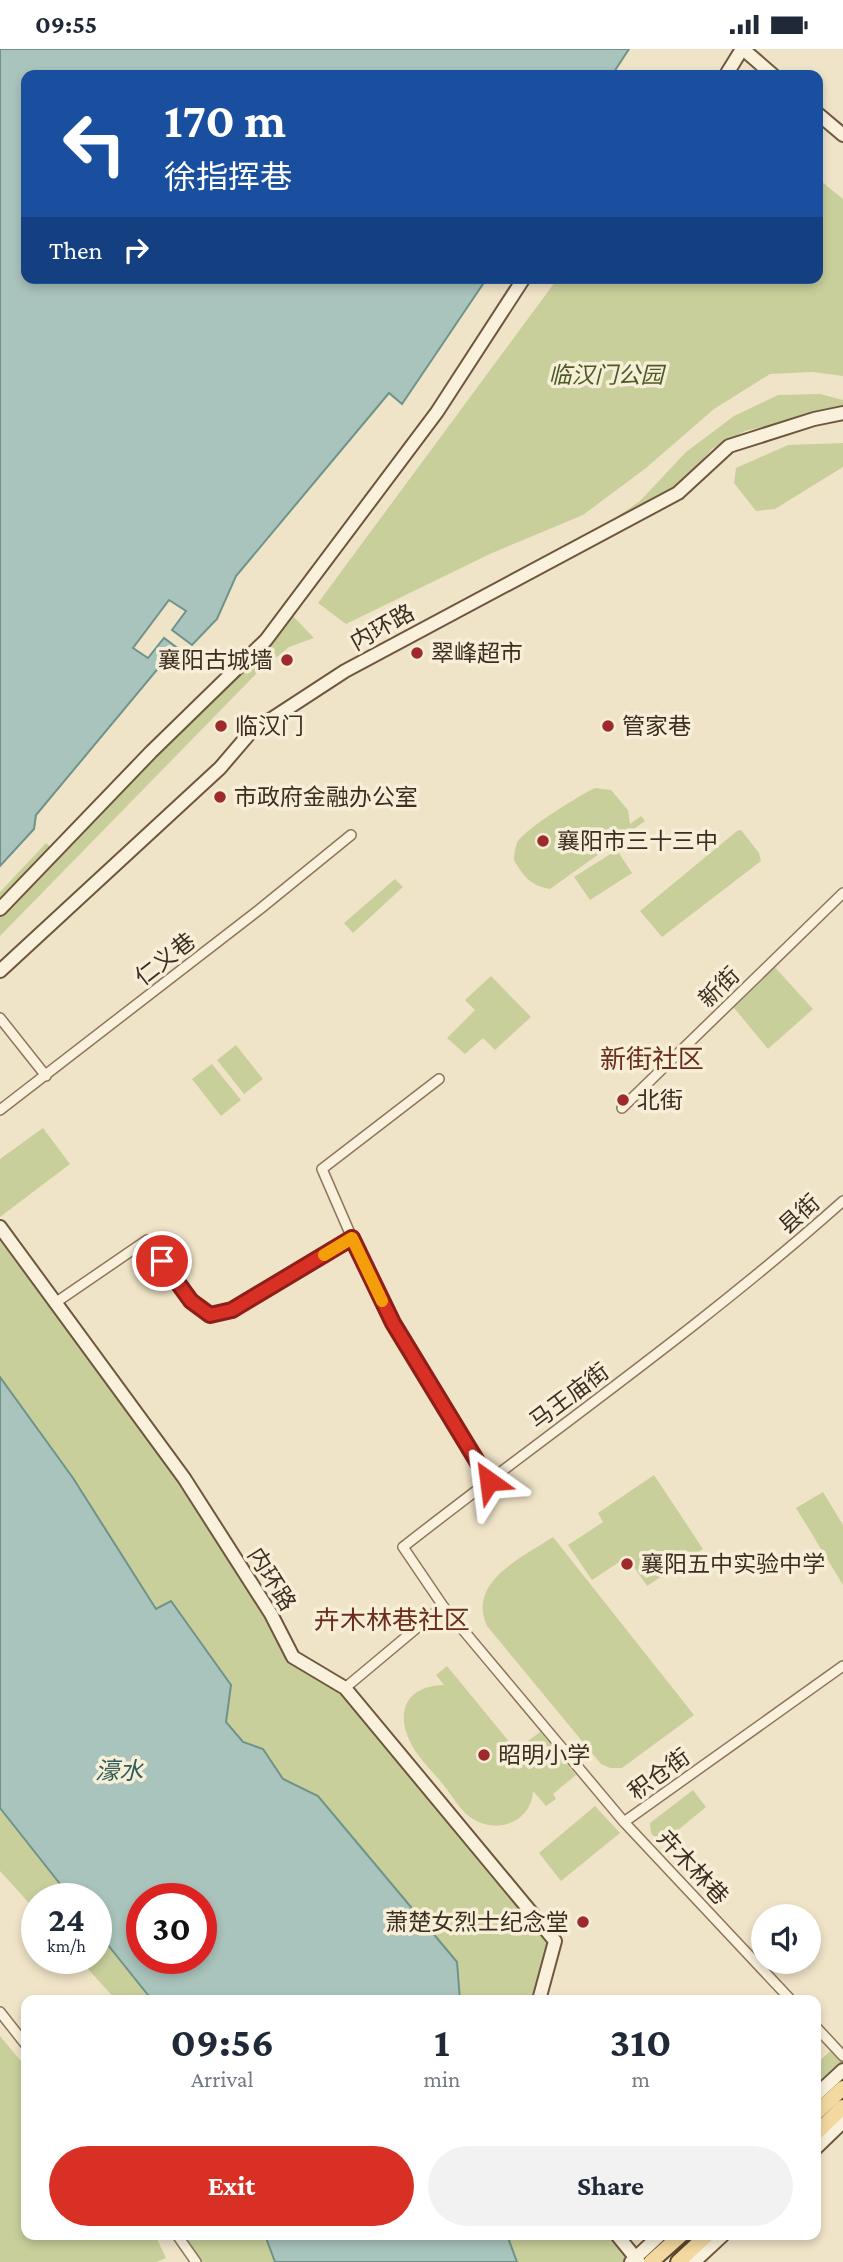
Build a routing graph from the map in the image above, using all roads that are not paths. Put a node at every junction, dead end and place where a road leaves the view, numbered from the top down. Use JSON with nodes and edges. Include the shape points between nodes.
{"nodes":[{"id":1,"x":743,"y":49,"type":"edge"},
{"id":2,"x":729,"y":70,"type":"edge"},
{"id":3,"x":768,"y":70,"type":"edge"},
{"id":4,"x":823,"y":118,"type":"edge"},
{"id":5,"x":843,"y":135,"type":"edge"},
{"id":6,"x":520,"y":284,"type":"edge"},
{"id":7,"x":843,"y":413,"type":"edge"},
{"id":8,"x":351,"y":835,"type":"dead end"},
{"id":9,"x":843,"y":893,"type":"edge"},
{"id":10,"x":0,"y":909,"type":"edge"},
{"id":11,"x":0,"y":971,"type":"edge"},
{"id":12,"x":0,"y":1018,"type":"edge"},
{"id":13,"x":46,"y":1076,"type":"junction"},
{"id":14,"x":439,"y":1080,"type":"dead end"},
{"id":15,"x":622,"y":1108,"type":"dead end"},
{"id":16,"x":0,"y":1110,"type":"edge"},
{"id":17,"x":843,"y":1201,"type":"edge"},
{"id":18,"x":0,"y":1227,"type":"edge"},
{"id":19,"x":352,"y":1238,"type":"junction"},
{"id":20,"x":781,"y":1256,"type":"joint"},
{"id":21,"x":55,"y":1303,"type":"junction"},
{"id":22,"x":489,"y":1481,"type":"junction"},
{"id":23,"x":443,"y":1606,"type":"junction"},
{"id":24,"x":843,"y":1666,"type":"edge"},
{"id":25,"x":345,"y":1688,"type":"junction"},
{"id":26,"x":624,"y":1822,"type":"junction"},
{"id":27,"x":540,"y":1995,"type":"edge"},
{"id":28,"x":786,"y":1995,"type":"edge"},
{"id":29,"x":0,"y":2012,"type":"edge"},
{"id":30,"x":821,"y":2032,"type":"edge"},
{"id":31,"x":21,"y":2039,"type":"edge"},
{"id":32,"x":843,"y":2056,"type":"edge"},
{"id":33,"x":843,"y":2070,"type":"edge"},
{"id":34,"x":843,"y":2088,"type":"edge"},
{"id":35,"x":821,"y":2090,"type":"edge"},
{"id":36,"x":843,"y":2107,"type":"edge"},
{"id":37,"x":821,"y":2108,"type":"edge"},
{"id":38,"x":843,"y":2122,"type":"edge"},
{"id":39,"x":821,"y":2128,"type":"edge"},
{"id":40,"x":821,"y":2143,"type":"edge"},
{"id":41,"x":181,"y":2240,"type":"edge"},
{"id":42,"x":621,"y":2240,"type":"edge"},
{"id":43,"x":655,"y":2240,"type":"edge"},
{"id":44,"x":675,"y":2240,"type":"edge"},
{"id":45,"x":702,"y":2240,"type":"edge"},
{"id":46,"x":718,"y":2240,"type":"edge"},
{"id":47,"x":635,"y":2260,"type":"edge"},
{"id":48,"x":196,"y":2262,"type":"edge"},
{"id":49,"x":651,"y":2262,"type":"edge"},
{"id":50,"x":678,"y":2262,"type":"edge"},
{"id":51,"x":694,"y":2262,"type":"edge"}],
"edges":[{"from":1,"to":2,"type":"street"},
{"from":1,"to":3,"type":"street"},
{"from":4,"to":5,"type":"street"},
{"from":6,"to":10,"type":"street","via":[[437,412],[266,640]]},
{"from":7,"to":11,"type":"street","name":"内环路","via":[[729,446],[678,493],[345,671],[250,733],[220,768]]},
{"from":8,"to":13,"type":"street","name":"仁义巷"},
{"from":9,"to":15,"type":"street","name":"新街"},
{"from":12,"to":13,"type":"street"},
{"from":13,"to":16,"type":"street","name":"仁义巷"},
{"from":14,"to":19,"type":"street","via":[[322,1169]]},
{"from":17,"to":20,"type":"street","name":"县街"},
{"from":18,"to":21,"type":"street","name":"内环路"},
{"from":19,"to":21,"type":"street","via":[[232,1310],[210,1315],[191,1301],[147,1240]]},
{"from":19,"to":22,"type":"street","via":[[393,1323]]},
{"from":20,"to":22,"type":"street","name":"马王庙街"},
{"from":21,"to":25,"type":"street","name":"内环路","via":[[184,1478],[293,1657]]},
{"from":22,"to":23,"type":"street","name":"马王庙街","via":[[403,1548]]},
{"from":23,"to":25,"type":"street"},
{"from":23,"to":26,"type":"street","name":"积仓街"},
{"from":24,"to":26,"type":"street","name":"积仓街"},
{"from":25,"to":27,"type":"street","name":"内环路","via":[[555,1941]]},
{"from":26,"to":28,"type":"street","name":"卉木林巷"},
{"from":29,"to":31,"type":"street"},
{"from":30,"to":32,"type":"street"},
{"from":33,"to":35,"type":"street"},
{"from":34,"to":37,"type":"main road"},
{"from":36,"to":39,"type":"main road"},
{"from":38,"to":40,"type":"street"},
{"from":41,"to":48,"type":"street"},
{"from":42,"to":47,"type":"street"},
{"from":43,"to":47,"type":"street"},
{"from":44,"to":49,"type":"main road"},
{"from":45,"to":50,"type":"main road"},
{"from":46,"to":51,"type":"street"}]}
